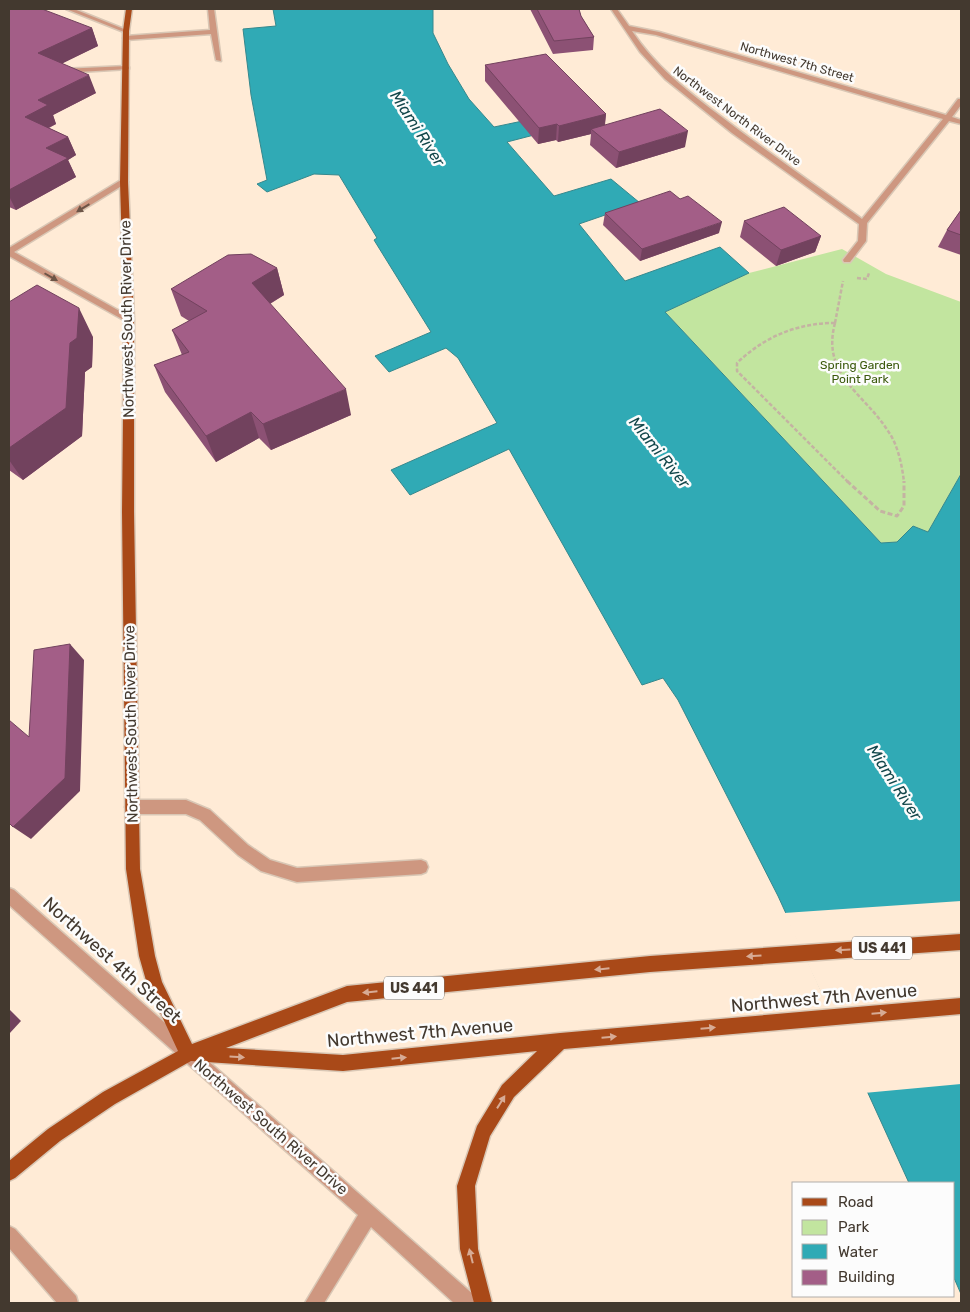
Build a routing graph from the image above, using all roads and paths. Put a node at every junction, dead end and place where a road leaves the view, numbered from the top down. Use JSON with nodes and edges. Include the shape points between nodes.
{"nodes":[{"id":1,"x":69,"y":9,"type":"edge"},
{"id":2,"x":129,"y":9,"type":"edge"},
{"id":3,"x":211,"y":9,"type":"edge"},
{"id":4,"x":614,"y":9,"type":"edge"},
{"id":5,"x":627,"y":28,"type":"junction"},
{"id":6,"x":214,"y":32,"type":"junction"},
{"id":7,"x":126,"y":35,"type":"junction"},
{"id":8,"x":219,"y":60,"type":"dead end"},
{"id":9,"x":127,"y":68,"type":"junction"},
{"id":10,"x":60,"y":71,"type":"edge"},
{"id":11,"x":961,"y":101,"type":"edge"},
{"id":12,"x":947,"y":118,"type":"junction"},
{"id":13,"x":961,"y":122,"type":"edge"},
{"id":14,"x":124,"y":182,"type":"junction"},
{"id":15,"x":863,"y":223,"type":"junction"},
{"id":16,"x":9,"y":253,"type":"edge"},
{"id":17,"x":847,"y":260,"type":"dead end"},
{"id":18,"x":870,"y":266,"type":"dead end"},
{"id":19,"x":844,"y":276,"type":"dead end"},
{"id":20,"x":853,"y":277,"type":"dead end"},
{"id":21,"x":129,"y":320,"type":"junction"},
{"id":22,"x":834,"y":323,"type":"junction"},
{"id":23,"x":132,"y":807,"type":"junction"},
{"id":24,"x":421,"y":867,"type":"dead end"},
{"id":25,"x":9,"y":895,"type":"edge"},
{"id":26,"x":961,"y":942,"type":"edge"},
{"id":27,"x":961,"y":1006,"type":"edge"},
{"id":28,"x":560,"y":1041,"type":"junction"},
{"id":29,"x":188,"y":1054,"type":"junction"},
{"id":30,"x":9,"y":1172,"type":"edge"},
{"id":31,"x":369,"y":1213,"type":"junction"},
{"id":32,"x":9,"y":1235,"type":"edge"},
{"id":33,"x":69,"y":1303,"type":"edge"},
{"id":34,"x":314,"y":1303,"type":"edge"},
{"id":35,"x":468,"y":1303,"type":"edge"},
{"id":36,"x":484,"y":1303,"type":"edge"}],
"edges":[{"from":1,"to":7,"type":"street"},
{"from":2,"to":7,"type":"main road","name":"Northwest South River Drive"},
{"from":3,"to":6,"type":"street"},
{"from":4,"to":5,"type":"street","name":"Northwest North River Drive"},
{"from":5,"to":12,"type":"street","name":"Northwest 7th Street","via":[[657,33]]},
{"from":5,"to":15,"type":"street","name":"Northwest North River Drive","via":[[653,64],[687,94]]},
{"from":6,"to":7,"type":"street"},
{"from":6,"to":8,"type":"street"},
{"from":7,"to":9,"type":"main road","name":"Northwest South River Drive"},
{"from":9,"to":10,"type":"street"},
{"from":9,"to":14,"type":"main road","name":"Northwest South River Drive"},
{"from":11,"to":12,"type":"street"},
{"from":12,"to":13,"type":"street","name":"Northwest 7th Street"},
{"from":12,"to":15,"type":"street"},
{"from":14,"to":16,"type":"street","one_way":true},
{"from":14,"to":21,"type":"main road","name":"Northwest South River Drive"},
{"from":15,"to":17,"type":"street","via":[[862,241]]},
{"from":16,"to":21,"type":"street","one_way":true},
{"from":18,"to":20,"type":"path","via":[[867,279]]},
{"from":19,"to":22,"type":"path"},
{"from":21,"to":23,"type":"main road","name":"Northwest South River Drive"},
{"from":22,"to":22,"type":"path","via":[[831,352],[836,364],[894,440],[905,482],[904,506],[897,516],[880,511],[864,498],[736,371],[737,363],[745,354],[785,332]]},
{"from":23,"to":24,"type":"street","via":[[186,807],[205,815],[266,866],[297,876]]},
{"from":23,"to":29,"type":"main road","name":"Northwest South River Drive","via":[[134,869],[146,956],[155,984]]},
{"from":25,"to":29,"type":"street","name":"Northwest 4th Street"},
{"from":26,"to":29,"type":"main road","number":"US 441","one_way":true,"via":[[650,964],[347,994]]},
{"from":28,"to":27,"type":"main road","name":"Northwest 7th Avenue","one_way":true},
{"from":29,"to":28,"type":"main road","name":"Northwest 7th Avenue","one_way":true,"via":[[343,1063]]},
{"from":36,"to":28,"type":"main road","one_way":true,"via":[[468,1250],[466,1186],[483,1132],[508,1091]]},
{"from":29,"to":30,"type":"main road","number":"US 441","via":[[109,1098]]},
{"from":29,"to":31,"type":"street","name":"Northwest South River Drive"},
{"from":31,"to":34,"type":"street"},
{"from":31,"to":35,"type":"street","name":"Northwest South River Drive"},
{"from":32,"to":33,"type":"street"}]}
